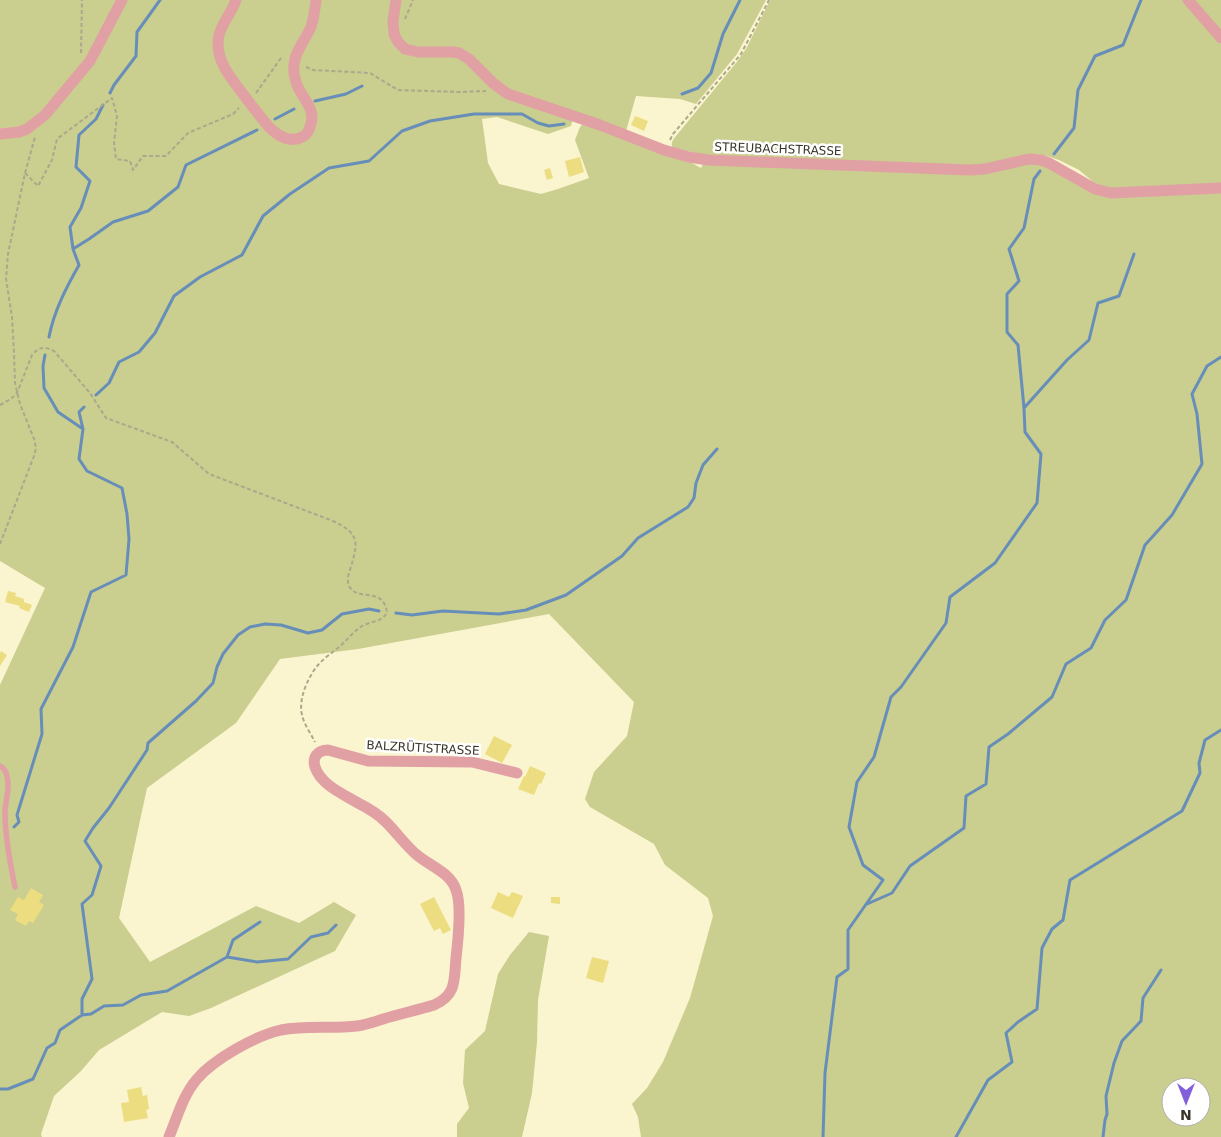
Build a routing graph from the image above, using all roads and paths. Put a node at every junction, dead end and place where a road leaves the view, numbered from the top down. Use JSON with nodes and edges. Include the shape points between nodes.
{"nodes":[{"id":1,"x":82,"y":0,"type":"edge"},
{"id":2,"x":122,"y":0,"type":"edge"},
{"id":3,"x":236,"y":0,"type":"edge"},
{"id":4,"x":316,"y":0,"type":"edge"},
{"id":5,"x":396,"y":0,"type":"edge"},
{"id":6,"x":769,"y":0,"type":"edge"},
{"id":7,"x":1188,"y":0,"type":"edge"},
{"id":8,"x":1221,"y":38,"type":"edge"},
{"id":9,"x":294,"y":63,"type":"junction"},
{"id":10,"x":81,"y":72,"type":"junction"},
{"id":11,"x":501,"y":90,"type":"junction"},
{"id":12,"x":248,"y":101,"type":"junction"},
{"id":13,"x":40,"y":120,"type":"junction"},
{"id":14,"x":0,"y":134,"type":"edge"},
{"id":15,"x":664,"y":150,"type":"junction"},
{"id":16,"x":25,"y":173,"type":"junction"},
{"id":17,"x":1221,"y":188,"type":"edge"},
{"id":18,"x":17,"y":393,"type":"junction"},
{"id":19,"x":0,"y":405,"type":"edge"},
{"id":20,"x":0,"y":544,"type":"edge"},
{"id":21,"x":320,"y":751,"type":"junction"},
{"id":22,"x":0,"y":766,"type":"edge"},
{"id":23,"x":517,"y":773,"type":"dead end"},
{"id":24,"x":15,"y":887,"type":"dead end"},
{"id":25,"x":169,"y":1137,"type":"edge"}],
"edges":[{"from":1,"to":10,"type":"path"},
{"from":2,"to":10,"type":"street"},
{"from":3,"to":12,"type":"street","via":[[218,39],[220,60]]},
{"from":4,"to":9,"type":"street","via":[[311,26]]},
{"from":5,"to":11,"type":"street","name":"STREUBACHSTRASSE","via":[[393,21],[396,39],[401,46],[418,52],[452,52],[464,56]]},
{"from":6,"to":15,"type":"path","via":[[741,54],[673,134]]},
{"from":7,"to":8,"type":"street"},
{"from":9,"to":11,"type":"path","via":[[313,70],[370,73],[398,90]]},
{"from":9,"to":12,"type":"path","via":[[281,58]]},
{"from":9,"to":12,"type":"street","via":[[296,83],[312,113],[306,135],[287,139],[277,134]]},
{"from":10,"to":13,"type":"street"},
{"from":11,"to":15,"type":"street","name":"STREUBACHSTRASSE"},
{"from":12,"to":16,"type":"path","via":[[233,114],[188,133],[166,156],[143,156],[133,170],[130,161],[116,159],[117,116],[112,98],[57,139],[52,160],[38,186]]},
{"from":13,"to":14,"type":"street","via":[[19,132]]},
{"from":13,"to":16,"type":"path"},
{"from":15,"to":17,"type":"street","name":"STREUBACHSTRASSE","via":[[715,160],[970,170],[1029,159],[1049,163],[1095,189],[1111,193]]},
{"from":16,"to":18,"type":"path","via":[[6,279]]},
{"from":18,"to":19,"type":"path"},
{"from":18,"to":20,"type":"path","via":[[36,448]]},
{"from":18,"to":21,"type":"path","via":[[32,355],[45,347],[54,351],[90,393],[106,418],[172,442],[209,474],[333,520],[350,531],[356,548],[349,586],[358,593],[384,601],[387,612],[382,619],[365,624],[353,633],[317,666],[308,682],[301,714]]},
{"from":21,"to":23,"type":"street","name":"BALZRÜTISTRASSE","via":[[334,751],[368,762],[472,762]]},
{"from":21,"to":25,"type":"street","via":[[315,758],[315,766],[324,780],[376,814],[417,855],[449,877],[456,889],[459,904],[454,986],[448,996],[434,1005],[360,1026],[281,1030],[233,1051],[196,1079]]},
{"from":22,"to":24,"type":"lane","via":[[7,774],[6,829]]}]}
